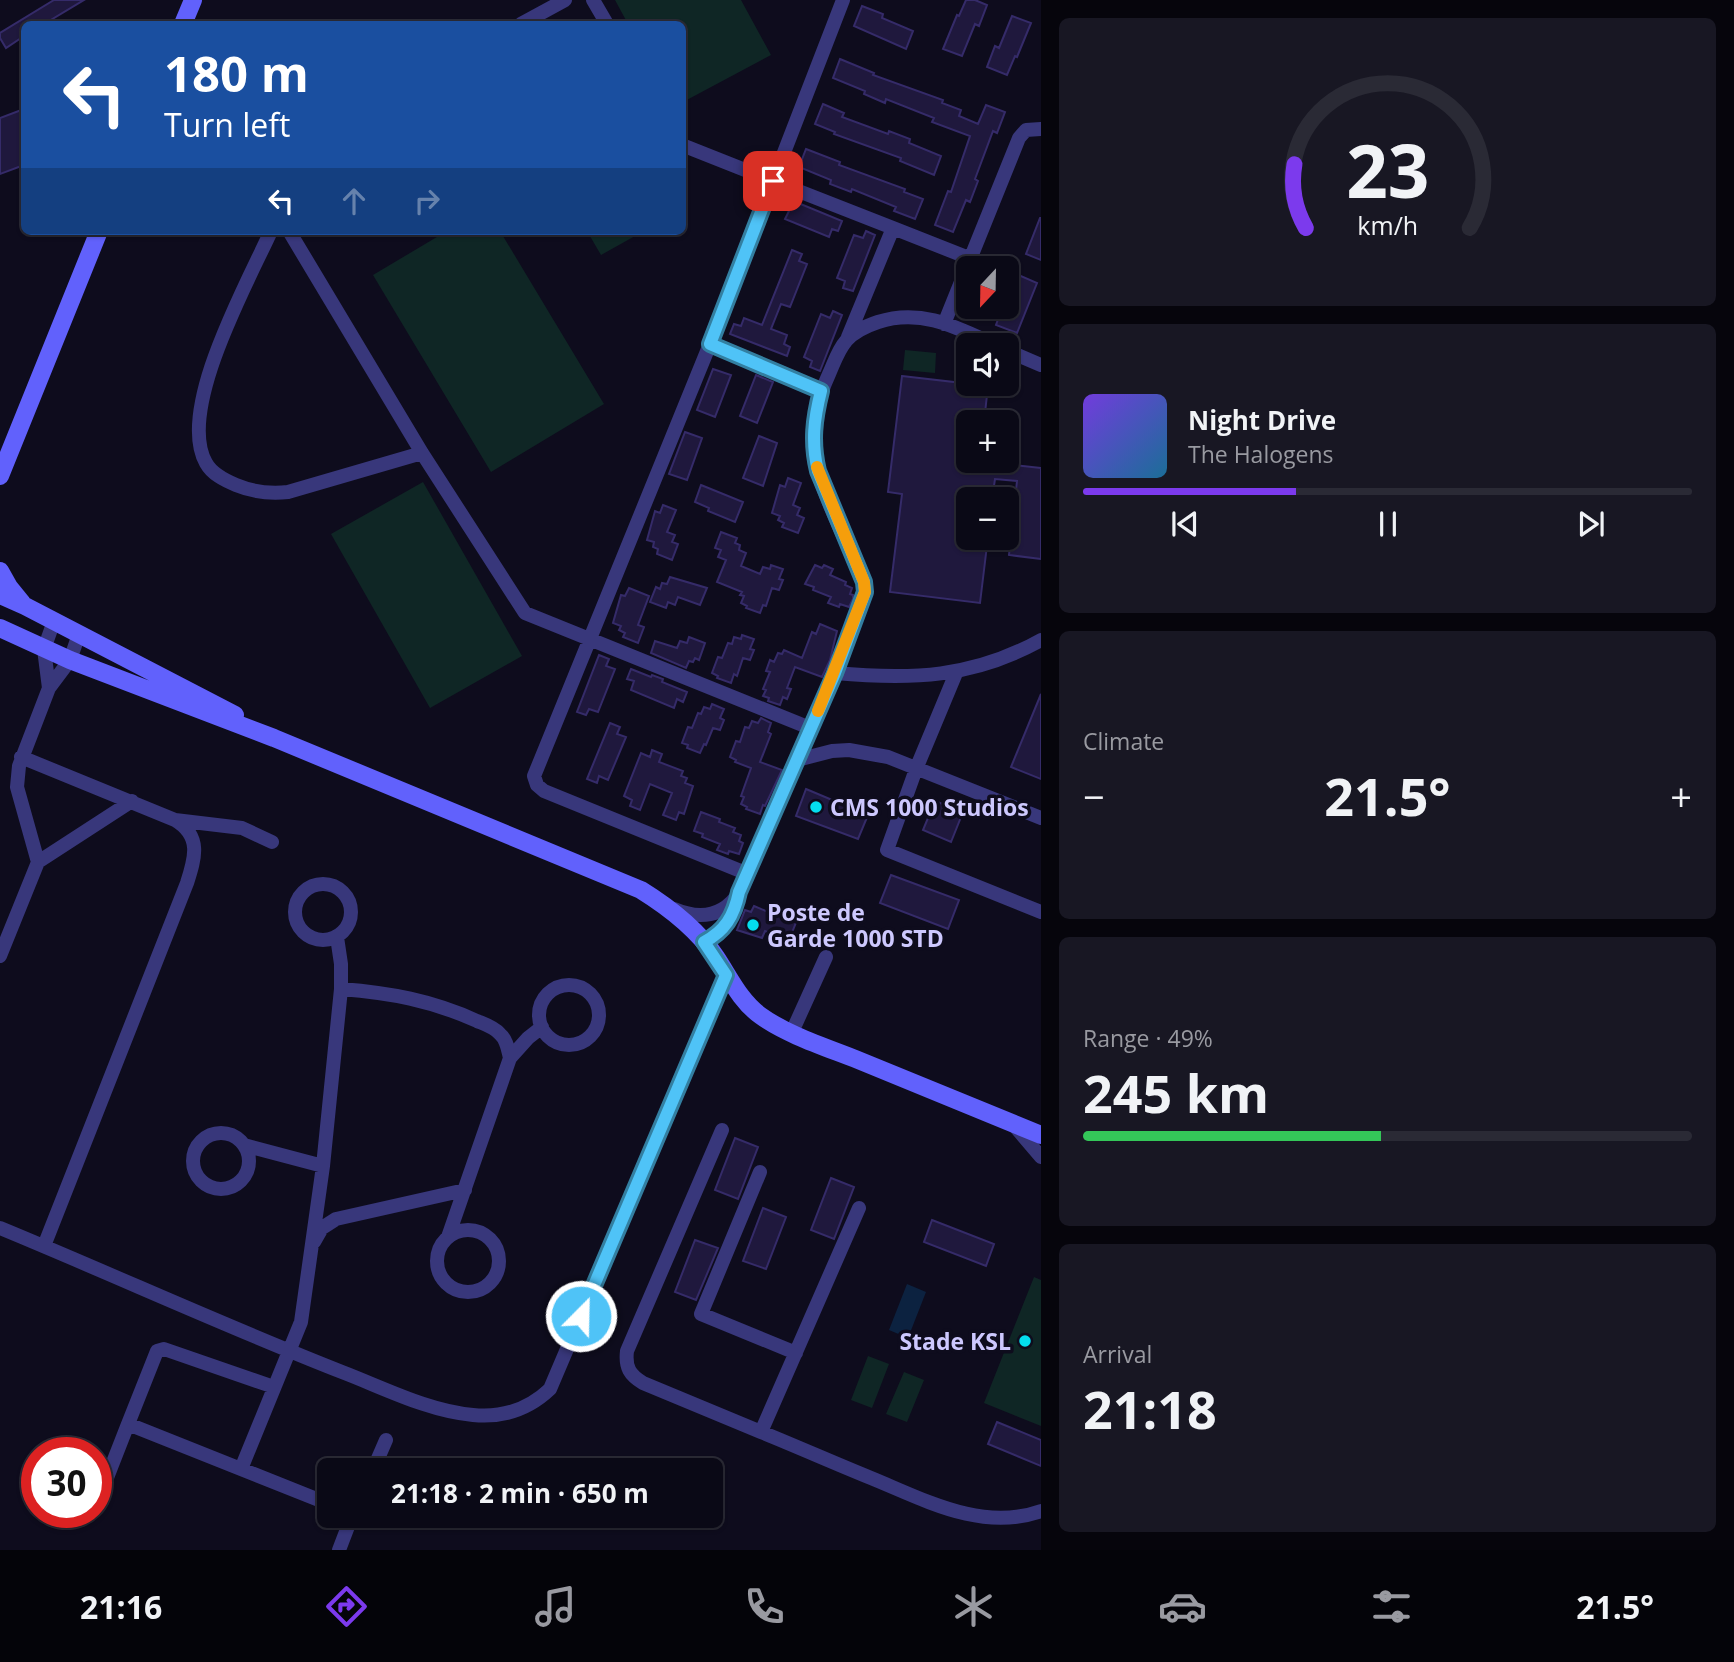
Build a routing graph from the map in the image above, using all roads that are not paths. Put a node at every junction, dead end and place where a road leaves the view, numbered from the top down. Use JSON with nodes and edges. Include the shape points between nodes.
{"nodes":[{"id":1,"x":193,"y":0,"type":"edge"},
{"id":2,"x":565,"y":0,"type":"edge"},
{"id":3,"x":593,"y":0,"type":"edge"},
{"id":4,"x":843,"y":0,"type":"edge"},
{"id":5,"x":184,"y":21,"type":"edge"},
{"id":6,"x":526,"y":21,"type":"edge"},
{"id":7,"x":605,"y":21,"type":"edge"},
{"id":8,"x":1041,"y":129,"type":"edge"},
{"id":9,"x":686,"y":147,"type":"edge"},
{"id":10,"x":773,"y":181,"type":"junction"},
{"id":11,"x":893,"y":228,"type":"junction"},
{"id":12,"x":97,"y":235,"type":"edge"},
{"id":13,"x":269,"y":235,"type":"edge"},
{"id":14,"x":291,"y":235,"type":"edge"},
{"id":15,"x":964,"y":256,"type":"edge"},
{"id":16,"x":970,"y":256,"type":"edge"},
{"id":17,"x":956,"y":292,"type":"edge"},
{"id":18,"x":944,"y":324,"type":"junction"},
{"id":19,"x":966,"y":333,"type":"edge"},
{"id":20,"x":846,"y":341,"type":"junction"},
{"id":21,"x":710,"y":344,"type":"junction"},
{"id":22,"x":1019,"y":356,"type":"edge"},
{"id":23,"x":1041,"y":365,"type":"edge"},
{"id":24,"x":821,"y":391,"type":"junction"},
{"id":25,"x":422,"y":453,"type":"junction"},
{"id":26,"x":0,"y":477,"type":"edge"},
{"id":27,"x":0,"y":571,"type":"edge"},
{"id":28,"x":0,"y":595,"type":"edge"},
{"id":29,"x":25,"y":606,"type":"junction"},
{"id":30,"x":54,"y":621,"type":"junction"},
{"id":31,"x":2,"y":630,"type":"edge"},
{"id":32,"x":79,"y":634,"type":"junction"},
{"id":33,"x":589,"y":638,"type":"junction"},
{"id":34,"x":1041,"y":640,"type":"edge"},
{"id":35,"x":44,"y":649,"type":"junction"},
{"id":36,"x":69,"y":660,"type":"junction"},
{"id":37,"x":835,"y":673,"type":"junction"},
{"id":38,"x":956,"y":673,"type":"junction"},
{"id":39,"x":49,"y":688,"type":"junction"},
{"id":40,"x":810,"y":728,"type":"junction"},
{"id":41,"x":274,"y":738,"type":"junction"},
{"id":42,"x":21,"y":757,"type":"junction"},
{"id":43,"x":797,"y":760,"type":"junction"},
{"id":44,"x":916,"y":769,"type":"junction"},
{"id":45,"x":132,"y":801,"type":"junction"},
{"id":46,"x":1041,"y":818,"type":"edge"},
{"id":47,"x":175,"y":820,"type":"junction"},
{"id":48,"x":272,"y":842,"type":"dead end"},
{"id":49,"x":38,"y":862,"type":"junction"},
{"id":50,"x":748,"y":874,"type":"junction"},
{"id":51,"x":739,"y":892,"type":"junction"},
{"id":52,"x":666,"y":906,"type":"junction"},
{"id":53,"x":1041,"y":912,"type":"edge"},
{"id":54,"x":337,"y":937,"type":"junction"},
{"id":55,"x":704,"y":942,"type":"junction"},
{"id":56,"x":0,"y":956,"type":"edge"},
{"id":57,"x":825,"y":957,"type":"dead end"},
{"id":58,"x":726,"y":975,"type":"junction"},
{"id":59,"x":341,"y":989,"type":"junction"},
{"id":60,"x":542,"y":1027,"type":"junction"},
{"id":61,"x":792,"y":1032,"type":"junction"},
{"id":62,"x":510,"y":1058,"type":"junction"},
{"id":63,"x":1011,"y":1122,"type":"junction"},
{"id":64,"x":722,"y":1130,"type":"dead end"},
{"id":65,"x":1041,"y":1135,"type":"edge"},
{"id":66,"x":244,"y":1144,"type":"junction"},
{"id":67,"x":1041,"y":1157,"type":"edge"},
{"id":68,"x":323,"y":1166,"type":"junction"},
{"id":69,"x":760,"y":1172,"type":"dead end"},
{"id":70,"x":465,"y":1190,"type":"junction"},
{"id":71,"x":859,"y":1208,"type":"dead end"},
{"id":72,"x":0,"y":1227,"type":"edge"},
{"id":73,"x":449,"y":1237,"type":"junction"},
{"id":74,"x":44,"y":1246,"type":"junction"},
{"id":75,"x":311,"y":1250,"type":"junction"},
{"id":76,"x":289,"y":1351,"type":"junction"},
{"id":77,"x":796,"y":1353,"type":"junction"},
{"id":78,"x":274,"y":1387,"type":"junction"},
{"id":79,"x":128,"y":1424,"type":"junction"},
{"id":80,"x":761,"y":1432,"type":"junction"},
{"id":81,"x":386,"y":1440,"type":"dead end"},
{"id":82,"x":378,"y":1458,"type":"edge"},
{"id":83,"x":112,"y":1465,"type":"edge"},
{"id":84,"x":240,"y":1469,"type":"junction"},
{"id":85,"x":317,"y":1499,"type":"edge"},
{"id":86,"x":1041,"y":1511,"type":"edge"},
{"id":87,"x":347,"y":1528,"type":"edge"},
{"id":88,"x":339,"y":1550,"type":"edge"}],
"edges":[{"from":1,"to":5,"type":"street"},
{"from":2,"to":6,"type":"street"},
{"from":3,"to":7,"type":"street"},
{"from":4,"to":10,"type":"street"},
{"from":8,"to":16,"type":"street","via":[[1026,130],[1019,138]]},
{"from":9,"to":10,"type":"street"},
{"from":10,"to":11,"type":"street"},
{"from":10,"to":21,"type":"street"},
{"from":11,"to":15,"type":"street"},
{"from":11,"to":20,"type":"street"},
{"from":12,"to":26,"type":"street"},
{"from":13,"to":25,"type":"street","via":[[209,370],[200,418],[207,465],[228,482],[275,493]]},
{"from":14,"to":25,"type":"street"},
{"from":17,"to":18,"type":"street"},
{"from":18,"to":19,"type":"street"},
{"from":18,"to":20,"type":"street","via":[[902,316],[867,326]]},
{"from":20,"to":24,"type":"street"},
{"from":21,"to":24,"type":"street"},
{"from":21,"to":33,"type":"street"},
{"from":22,"to":23,"type":"street"},
{"from":24,"to":37,"type":"street","via":[[813,429],[815,459],[865,592]]},
{"from":25,"to":33,"type":"street","via":[[522,610]]},
{"from":27,"to":29,"type":"street"},
{"from":28,"to":29,"type":"street"},
{"from":29,"to":30,"type":"street"},
{"from":30,"to":32,"type":"street"},
{"from":30,"to":35,"type":"street"},
{"from":31,"to":35,"type":"street"},
{"from":32,"to":36,"type":"street"},
{"from":32,"to":41,"type":"street"},
{"from":33,"to":40,"type":"street"},
{"from":33,"to":50,"type":"street","via":[[536,772],[537,785]]},
{"from":34,"to":38,"type":"street"},
{"from":35,"to":36,"type":"street"},
{"from":35,"to":39,"type":"street"},
{"from":36,"to":39,"type":"street"},
{"from":36,"to":41,"type":"street"},
{"from":37,"to":38,"type":"street"},
{"from":37,"to":40,"type":"street"},
{"from":38,"to":44,"type":"street"},
{"from":39,"to":42,"type":"street"},
{"from":40,"to":43,"type":"street"},
{"from":41,"to":52,"type":"street","via":[[582,864]]},
{"from":42,"to":45,"type":"street"},
{"from":42,"to":49,"type":"street","via":[[17,787]]},
{"from":43,"to":44,"type":"street","via":[[849,750],[888,757]]},
{"from":43,"to":50,"type":"street"},
{"from":44,"to":46,"type":"street"},
{"from":44,"to":53,"type":"street","via":[[887,850]]},
{"from":45,"to":47,"type":"street"},
{"from":45,"to":49,"type":"street"},
{"from":47,"to":48,"type":"street","via":[[242,828]]},
{"from":47,"to":74,"type":"street","via":[[192,838],[194,861]]},
{"from":49,"to":56,"type":"street"},
{"from":50,"to":51,"type":"street"},
{"from":51,"to":52,"type":"street","via":[[715,914],[691,915]]},
{"from":51,"to":55,"type":"street","via":[[729,922]]},
{"from":52,"to":55,"type":"street"},
{"from":54,"to":54,"type":"street","via":[[351,915],[347,898],[325,884],[307,888],[296,903],[296,922],[309,937]]},
{"from":54,"to":59,"type":"street"},
{"from":55,"to":58,"type":"street"},
{"from":57,"to":61,"type":"street"},
{"from":58,"to":61,"type":"street","via":[[750,1008]]},
{"from":58,"to":76,"type":"street","via":[[550,1389],[537,1402],[507,1415],[435,1408]]},
{"from":59,"to":62,"type":"street","via":[[401,995],[469,1017],[500,1033]]},
{"from":59,"to":68,"type":"street"},
{"from":60,"to":60,"type":"street","via":[[563,1045],[582,1043],[599,1021],[597,1003],[583,988],[552,990],[540,1007]]},
{"from":60,"to":62,"type":"street"},
{"from":61,"to":63,"type":"street"},
{"from":62,"to":70,"type":"street"},
{"from":63,"to":65,"type":"street"},
{"from":63,"to":67,"type":"street"},
{"from":64,"to":80,"type":"street","via":[[626,1362],[632,1376],[643,1383]]},
{"from":66,"to":66,"type":"street","via":[[221,1132],[204,1138],[193,1152],[198,1178],[214,1189],[233,1186],[247,1172]]},
{"from":66,"to":68,"type":"street"},
{"from":68,"to":75,"type":"street"},
{"from":69,"to":77,"type":"street","via":[[701,1314]]},
{"from":70,"to":73,"type":"street"},
{"from":70,"to":75,"type":"street","via":[[336,1219],[322,1228]]},
{"from":71,"to":77,"type":"street"},
{"from":72,"to":74,"type":"street"},
{"from":73,"to":73,"type":"street","via":[[438,1254],[445,1281],[461,1291],[480,1290],[499,1266],[495,1245],[479,1232]]},
{"from":74,"to":76,"type":"street"},
{"from":75,"to":76,"type":"street","via":[[301,1322]]},
{"from":76,"to":78,"type":"street"},
{"from":77,"to":80,"type":"street"},
{"from":78,"to":79,"type":"street","via":[[164,1349],[157,1351]]},
{"from":78,"to":84,"type":"street"},
{"from":79,"to":83,"type":"street"},
{"from":79,"to":84,"type":"street"},
{"from":80,"to":86,"type":"street","via":[[949,1510],[1003,1519]]},
{"from":81,"to":82,"type":"street"},
{"from":84,"to":85,"type":"street"},
{"from":87,"to":88,"type":"street"}]}
